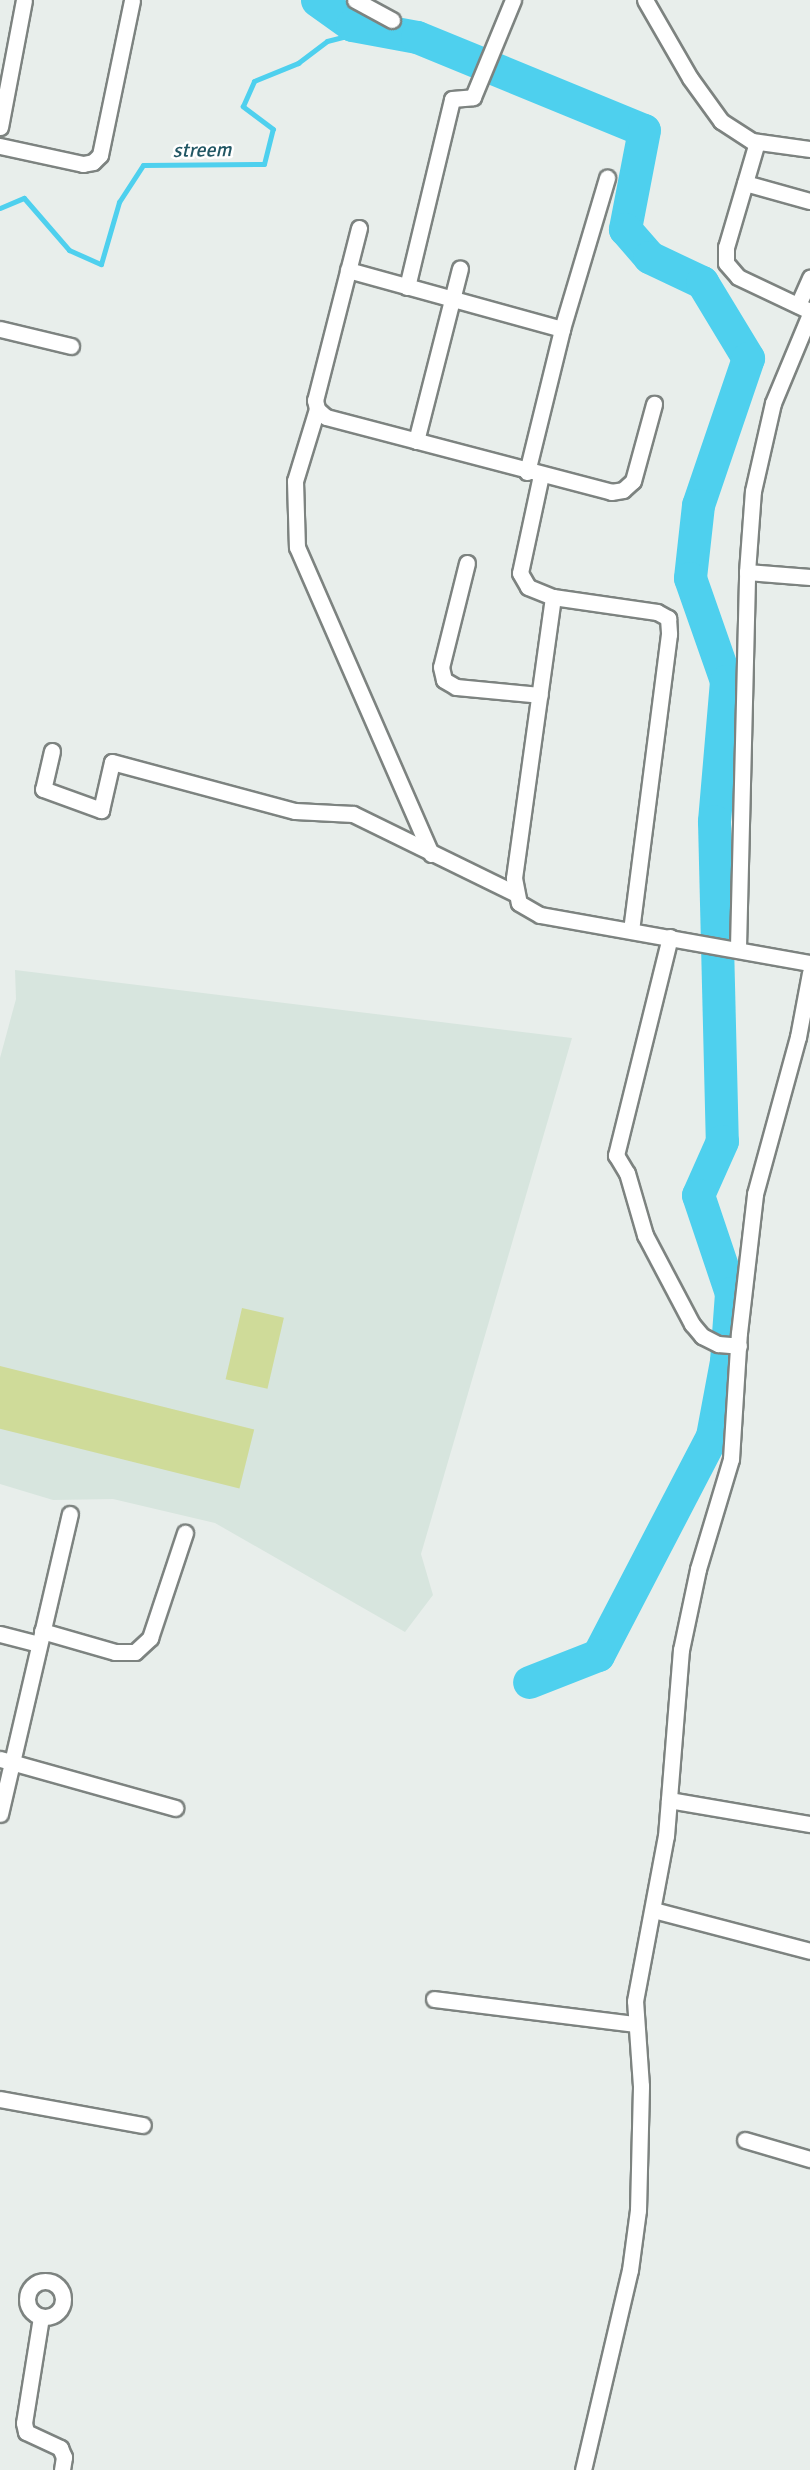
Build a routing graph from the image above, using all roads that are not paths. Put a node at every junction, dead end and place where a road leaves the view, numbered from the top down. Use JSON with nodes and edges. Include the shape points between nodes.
{"nodes":[{"id":1,"x":24,"y":0,"type":"edge"},
{"id":2,"x":132,"y":0,"type":"edge"},
{"id":3,"x":355,"y":0,"type":"edge"},
{"id":4,"x":513,"y":0,"type":"edge"},
{"id":5,"x":645,"y":0,"type":"edge"},
{"id":6,"x":392,"y":20,"type":"dead end"},
{"id":7,"x":0,"y":127,"type":"edge"},
{"id":8,"x":757,"y":141,"type":"junction"},
{"id":9,"x":0,"y":146,"type":"edge"},
{"id":10,"x":810,"y":149,"type":"edge"},
{"id":11,"x":607,"y":178,"type":"dead end"},
{"id":12,"x":745,"y":183,"type":"junction"},
{"id":13,"x":810,"y":201,"type":"edge"},
{"id":14,"x":359,"y":228,"type":"dead end"},
{"id":15,"x":460,"y":269,"type":"dead end"},
{"id":16,"x":348,"y":270,"type":"junction"},
{"id":17,"x":810,"y":278,"type":"edge"},
{"id":18,"x":407,"y":287,"type":"junction"},
{"id":19,"x":453,"y":299,"type":"junction"},
{"id":20,"x":806,"y":310,"type":"edge"},
{"id":21,"x":0,"y":329,"type":"edge"},
{"id":22,"x":562,"y":329,"type":"junction"},
{"id":23,"x":71,"y":346,"type":"dead end"},
{"id":24,"x":654,"y":404,"type":"dead end"},
{"id":25,"x":317,"y":409,"type":"junction"},
{"id":26,"x":416,"y":441,"type":"junction"},
{"id":27,"x":534,"y":474,"type":"junction"},
{"id":28,"x":467,"y":563,"type":"dead end"},
{"id":29,"x":747,"y":572,"type":"junction"},
{"id":30,"x":810,"y":577,"type":"edge"},
{"id":31,"x":553,"y":597,"type":"junction"},
{"id":32,"x":540,"y":695,"type":"junction"},
{"id":33,"x":52,"y":751,"type":"dead end"},
{"id":34,"x":430,"y":854,"type":"junction"},
{"id":35,"x":514,"y":893,"type":"junction"},
{"id":36,"x":631,"y":931,"type":"junction"},
{"id":37,"x":670,"y":937,"type":"junction"},
{"id":38,"x":734,"y":947,"type":"junction"},
{"id":39,"x":810,"y":963,"type":"edge"},
{"id":40,"x":810,"y":973,"type":"edge"},
{"id":41,"x":729,"y":1345,"type":"junction"},
{"id":42,"x":70,"y":1514,"type":"dead end"},
{"id":43,"x":185,"y":1533,"type":"dead end"},
{"id":44,"x":0,"y":1634,"type":"edge"},
{"id":45,"x":40,"y":1638,"type":"junction"},
{"id":46,"x":6,"y":1760,"type":"edge"},
{"id":47,"x":669,"y":1800,"type":"junction"},
{"id":48,"x":175,"y":1808,"type":"dead end"},
{"id":49,"x":0,"y":1814,"type":"edge"},
{"id":50,"x":810,"y":1824,"type":"edge"},
{"id":51,"x":653,"y":1910,"type":"junction"},
{"id":52,"x":810,"y":1951,"type":"edge"},
{"id":53,"x":434,"y":1999,"type":"dead end"},
{"id":54,"x":634,"y":2025,"type":"junction"},
{"id":55,"x":0,"y":2099,"type":"edge"},
{"id":56,"x":143,"y":2125,"type":"dead end"},
{"id":57,"x":745,"y":2140,"type":"dead end"},
{"id":58,"x":810,"y":2159,"type":"edge"},
{"id":59,"x":41,"y":2317,"type":"dead end"},
{"id":60,"x":62,"y":2470,"type":"edge"},
{"id":61,"x":583,"y":2470,"type":"edge"}],
"edges":[{"from":1,"to":7,"type":"street"},
{"from":2,"to":9,"type":"street","via":[[100,156],[83,164]]},
{"from":3,"to":6,"type":"street"},
{"from":4,"to":18,"type":"street","via":[[473,97],[452,99]]},
{"from":5,"to":8,"type":"street","via":[[690,78],[721,121],[736,134]]},
{"from":8,"to":10,"type":"street"},
{"from":8,"to":12,"type":"street"},
{"from":11,"to":22,"type":"street"},
{"from":12,"to":13,"type":"street"},
{"from":12,"to":20,"type":"street","via":[[726,247],[726,263],[738,277]]},
{"from":14,"to":16,"type":"street"},
{"from":15,"to":19,"type":"street"},
{"from":16,"to":18,"type":"street"},
{"from":16,"to":25,"type":"street","via":[[318,383]]},
{"from":17,"to":20,"type":"street"},
{"from":18,"to":19,"type":"street"},
{"from":19,"to":22,"type":"street"},
{"from":19,"to":26,"type":"street"},
{"from":20,"to":29,"type":"street","via":[[765,429],[753,491]]},
{"from":21,"to":23,"type":"street"},
{"from":22,"to":27,"type":"street"},
{"from":24,"to":27,"type":"street","via":[[639,466],[633,481],[622,490],[591,489]]},
{"from":25,"to":26,"type":"street","via":[[326,417]]},
{"from":25,"to":34,"type":"street","via":[[295,481],[297,547]]},
{"from":26,"to":27,"type":"street"},
{"from":27,"to":31,"type":"street","via":[[520,573],[528,587]]},
{"from":28,"to":32,"type":"street","via":[[441,667],[444,680],[456,687]]},
{"from":29,"to":30,"type":"street"},
{"from":29,"to":38,"type":"street"},
{"from":31,"to":32,"type":"street"},
{"from":31,"to":36,"type":"street","via":[[657,612],[668,618]]},
{"from":32,"to":35,"type":"street"},
{"from":33,"to":34,"type":"street","via":[[43,789],[101,810],[112,762],[295,811],[353,814]]},
{"from":34,"to":35,"type":"street"},
{"from":35,"to":36,"type":"street","via":[[528,911]]},
{"from":36,"to":37,"type":"street"},
{"from":37,"to":38,"type":"street"},
{"from":37,"to":41,"type":"street","via":[[616,1155],[627,1173],[645,1235],[692,1324],[702,1336]]},
{"from":38,"to":39,"type":"street"},
{"from":40,"to":41,"type":"street","via":[[798,1037],[755,1194]]},
{"from":41,"to":47,"type":"street","via":[[731,1459],[698,1569],[681,1650]]},
{"from":42,"to":45,"type":"street"},
{"from":43,"to":45,"type":"street","via":[[150,1638],[135,1652]]},
{"from":44,"to":45,"type":"street"},
{"from":45,"to":46,"type":"street"},
{"from":46,"to":48,"type":"street"},
{"from":46,"to":49,"type":"street"},
{"from":47,"to":50,"type":"street"},
{"from":47,"to":51,"type":"street"},
{"from":51,"to":52,"type":"street"},
{"from":51,"to":54,"type":"street"},
{"from":53,"to":54,"type":"street"},
{"from":54,"to":61,"type":"street","via":[[641,2097],[638,2210],[630,2270]]},
{"from":55,"to":56,"type":"street"},
{"from":57,"to":58,"type":"street"},
{"from":59,"to":60,"type":"street","via":[[24,2423],[26,2432],[60,2448],[64,2457]]}]}
